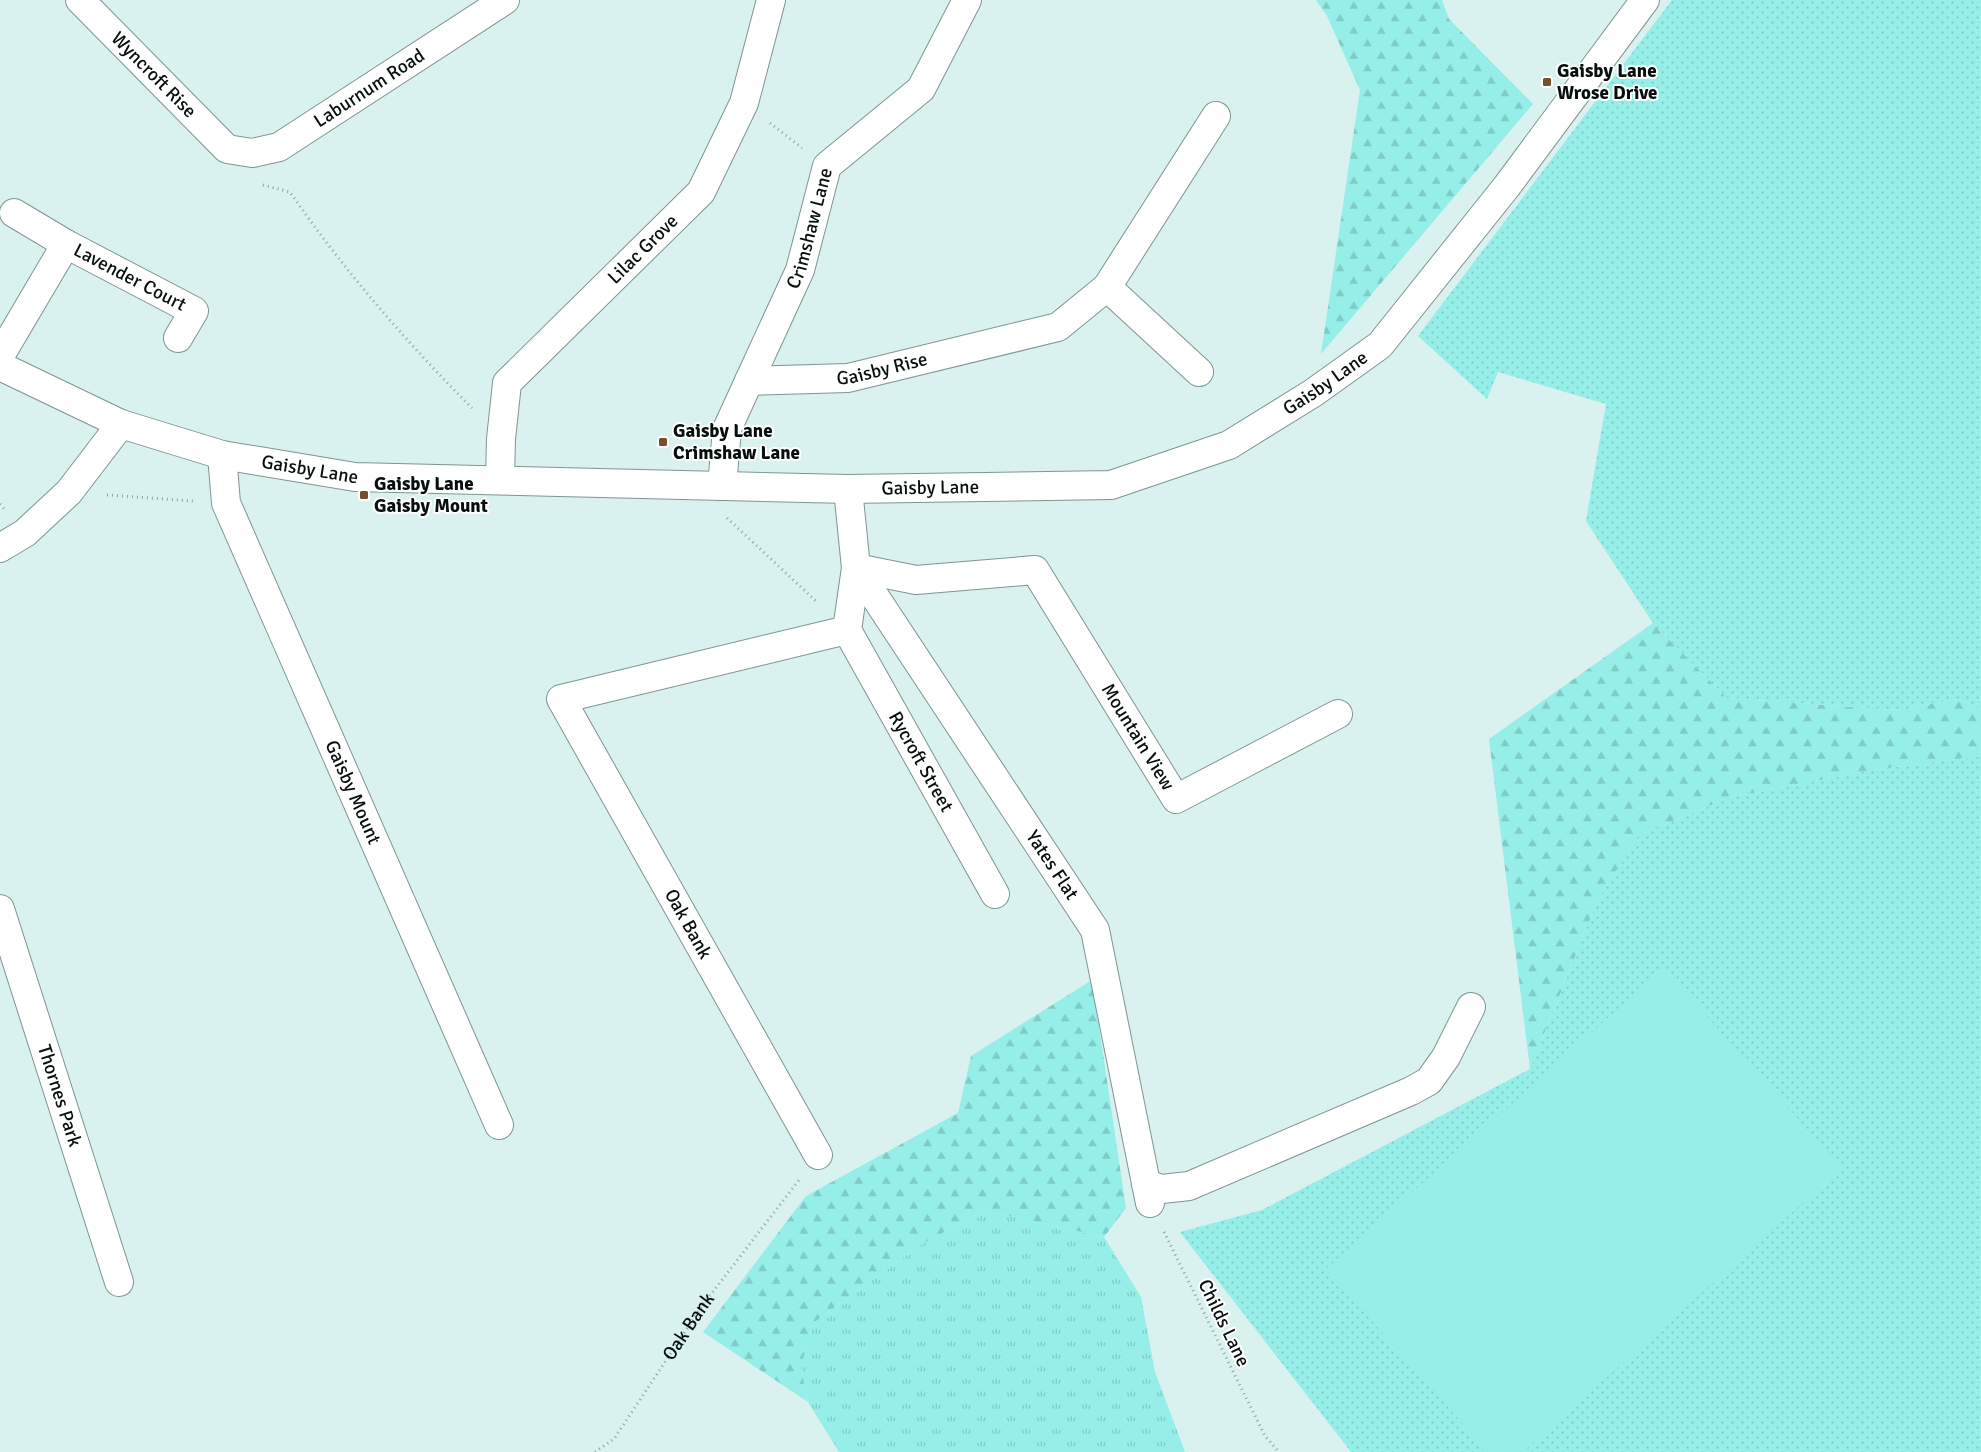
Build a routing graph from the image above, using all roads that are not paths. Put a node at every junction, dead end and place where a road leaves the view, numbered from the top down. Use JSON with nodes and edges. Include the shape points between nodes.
{"nodes":[{"id":1,"x":80,"y":0,"type":"edge"},
{"id":2,"x":505,"y":0,"type":"edge"},
{"id":3,"x":771,"y":0,"type":"edge"},
{"id":4,"x":967,"y":0,"type":"edge"},
{"id":5,"x":1645,"y":0,"type":"edge"},
{"id":6,"x":1216,"y":116,"type":"dead end"},
{"id":7,"x":226,"y":149,"type":"joint"},
{"id":8,"x":14,"y":213,"type":"dead end"},
{"id":9,"x":66,"y":244,"type":"junction"},
{"id":10,"x":1107,"y":287,"type":"junction"},
{"id":11,"x":178,"y":338,"type":"dead end"},
{"id":12,"x":0,"y":356,"type":"edge"},
{"id":13,"x":0,"y":366,"type":"edge"},
{"id":14,"x":1199,"y":372,"type":"dead end"},
{"id":15,"x":749,"y":381,"type":"junction"},
{"id":16,"x":122,"y":424,"type":"junction"},
{"id":17,"x":222,"y":455,"type":"junction"},
{"id":18,"x":500,"y":480,"type":"junction"},
{"id":19,"x":722,"y":486,"type":"junction"},
{"id":20,"x":848,"y":489,"type":"junction"},
{"id":21,"x":0,"y":548,"type":"edge"},
{"id":22,"x":856,"y":568,"type":"junction"},
{"id":23,"x":847,"y":630,"type":"junction"},
{"id":24,"x":1338,"y":714,"type":"dead end"},
{"id":25,"x":995,"y":894,"type":"dead end"},
{"id":26,"x":0,"y":909,"type":"edge"},
{"id":27,"x":1471,"y":1007,"type":"dead end"},
{"id":28,"x":498,"y":1125,"type":"dead end"},
{"id":29,"x":818,"y":1155,"type":"road end"},
{"id":30,"x":119,"y":1282,"type":"dead end"}],
"edges":[{"from":1,"to":7,"type":"street","name":"Wyncroft Rise"},
{"from":2,"to":7,"type":"street","name":"Laburnum Road","via":[[279,147],[252,153]]},
{"from":3,"to":18,"type":"street","name":"Lilac Grove","via":[[744,103],[701,192],[507,383],[500,439]]},
{"from":4,"to":15,"type":"street","name":"Crimshaw Lane","via":[[921,89],[827,166],[800,270]]},
{"from":5,"to":20,"type":"street","name":"Gaisby Lane","via":[[1507,186],[1380,345],[1314,393],[1238,440],[1111,485]]},
{"from":6,"to":10,"type":"street","name":"Gaisby Rise"},
{"from":8,"to":9,"type":"street","name":"Lavender Court"},
{"from":9,"to":11,"type":"street","name":"Lavender Court","via":[[194,311]]},
{"from":9,"to":12,"type":"street","name":"Lavender Court"},
{"from":10,"to":14,"type":"street"},
{"from":10,"to":15,"type":"street","name":"Gaisby Rise","via":[[1058,327],[848,378]]},
{"from":13,"to":16,"type":"street","name":"Gaisby Lane"},
{"from":15,"to":19,"type":"street","via":[[726,429]]},
{"from":16,"to":17,"type":"street","name":"Gaisby Lane"},
{"from":16,"to":21,"type":"street","via":[[70,492],[25,533]]},
{"from":17,"to":18,"type":"street","name":"Gaisby Lane","via":[[355,476]]},
{"from":17,"to":28,"type":"street","name":"Gaisby Mount","via":[[226,503]]},
{"from":18,"to":19,"type":"street","name":"Gaisby Lane"},
{"from":19,"to":20,"type":"street","name":"Gaisby Lane"},
{"from":20,"to":22,"type":"street"},
{"from":22,"to":23,"type":"street"},
{"from":22,"to":24,"type":"street","name":"Mountain View","via":[[916,580],[1035,570],[1176,799]]},
{"from":22,"to":27,"type":"street","name":"Yates Flat","via":[[1095,930],[1148,1193],[1189,1186],[1429,1081],[1446,1057]]},
{"from":23,"to":25,"type":"street","name":"Rycroft Street"},
{"from":23,"to":29,"type":"street","name":"Oak Bank","via":[[561,700]]},
{"from":26,"to":30,"type":"street","name":"Thornes Park"}]}
